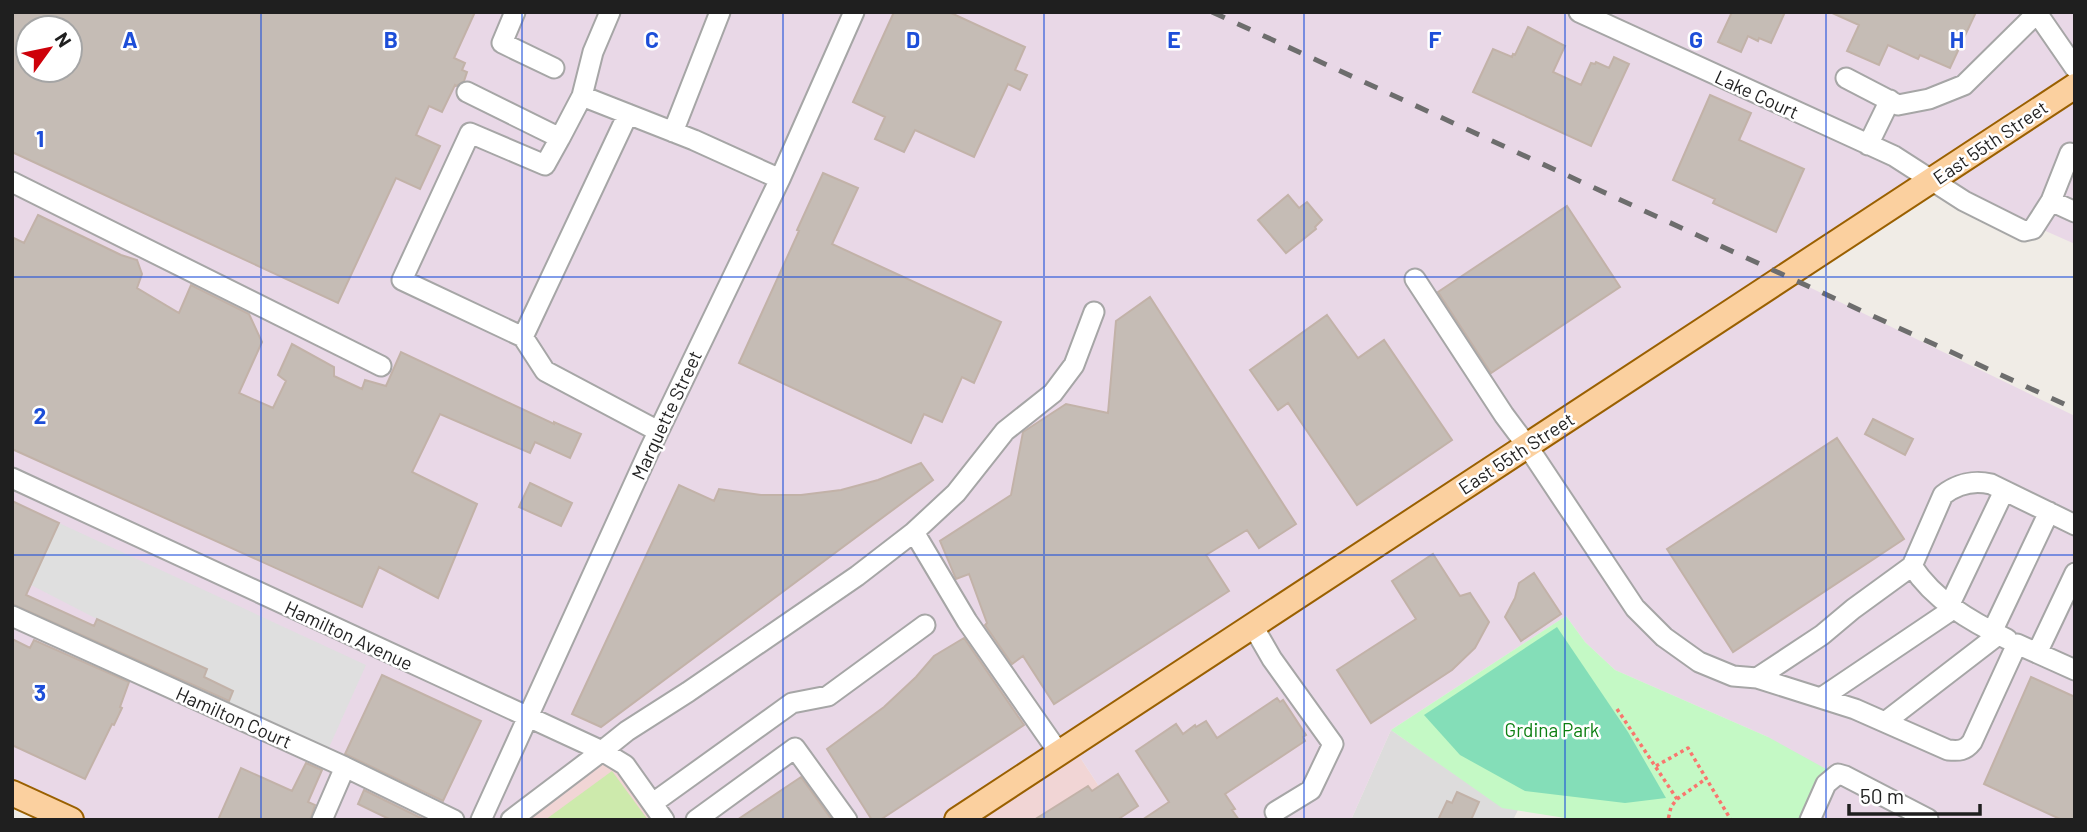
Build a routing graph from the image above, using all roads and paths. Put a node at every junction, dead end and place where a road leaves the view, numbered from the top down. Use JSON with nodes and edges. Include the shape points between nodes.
{"nodes":[{"id":1,"x":515,"y":12,"type":"edge"},
{"id":2,"x":610,"y":12,"type":"edge"},
{"id":3,"x":720,"y":12,"type":"edge"},
{"id":4,"x":854,"y":12,"type":"edge"},
{"id":5,"x":1578,"y":12,"type":"edge"},
{"id":6,"x":2036,"y":13,"type":"edge"},
{"id":7,"x":554,"y":68,"type":"dead end"},
{"id":8,"x":2075,"y":68,"type":"edge"},
{"id":9,"x":1846,"y":78,"type":"dead end"},
{"id":10,"x":2075,"y":86,"type":"edge"},
{"id":11,"x":467,"y":92,"type":"dead end"},
{"id":12,"x":582,"y":96,"type":"junction"},
{"id":13,"x":1890,"y":100,"type":"junction"},
{"id":14,"x":628,"y":114,"type":"junction"},
{"id":15,"x":673,"y":131,"type":"junction"},
{"id":16,"x":560,"y":138,"type":"junction"},
{"id":17,"x":1868,"y":145,"type":"junction"},
{"id":18,"x":2070,"y":153,"type":"dead end"},
{"id":19,"x":780,"y":179,"type":"junction"},
{"id":20,"x":1933,"y":181,"type":"junction"},
{"id":21,"x":12,"y":182,"type":"edge"},
{"id":22,"x":2051,"y":201,"type":"junction"},
{"id":23,"x":2075,"y":212,"type":"edge"},
{"id":24,"x":1415,"y":279,"type":"dead end"},
{"id":25,"x":1094,"y":312,"type":"dead end"},
{"id":26,"x":523,"y":337,"type":"junction"},
{"id":27,"x":381,"y":366,"type":"dead end"},
{"id":28,"x":658,"y":431,"type":"junction"},
{"id":29,"x":1528,"y":447,"type":"junction"},
{"id":30,"x":12,"y":478,"type":"edge"},
{"id":31,"x":2004,"y":491,"type":"junction"},
{"id":32,"x":2049,"y":512,"type":"junction"},
{"id":33,"x":2075,"y":525,"type":"edge"},
{"id":34,"x":914,"y":532,"type":"junction"},
{"id":35,"x":1912,"y":566,"type":"junction"},
{"id":36,"x":2075,"y":573,"type":"edge"},
{"id":37,"x":1951,"y":607,"type":"junction"},
{"id":38,"x":12,"y":616,"type":"edge"},
{"id":39,"x":925,"y":625,"type":"dead end"},
{"id":40,"x":1253,"y":626,"type":"junction"},
{"id":41,"x":1995,"y":633,"type":"junction"},
{"id":42,"x":2017,"y":644,"type":"junction"},
{"id":43,"x":2037,"y":653,"type":"junction"},
{"id":44,"x":2075,"y":670,"type":"edge"},
{"id":45,"x":1757,"y":678,"type":"junction"},
{"id":46,"x":1821,"y":698,"type":"junction"},
{"id":47,"x":1617,"y":709,"type":"dead end"},
{"id":48,"x":527,"y":718,"type":"junction"},
{"id":49,"x":1885,"y":722,"type":"junction"},
{"id":50,"x":602,"y":751,"type":"junction"},
{"id":51,"x":1059,"y":753,"type":"junction"},
{"id":52,"x":1656,"y":766,"type":"junction"},
{"id":53,"x":345,"y":767,"type":"junction"},
{"id":54,"x":1707,"y":778,"type":"junction"},
{"id":55,"x":12,"y":793,"type":"edge"},
{"id":56,"x":1677,"y":799,"type":"junction"},
{"id":57,"x":653,"y":803,"type":"junction"},
{"id":58,"x":1275,"y":812,"type":"dead end"},
{"id":59,"x":970,"y":816,"type":"edge"},
{"id":60,"x":1928,"y":819,"type":"edge"},
{"id":61,"x":71,"y":820,"type":"edge"},
{"id":62,"x":322,"y":820,"type":"edge"},
{"id":63,"x":454,"y":820,"type":"edge"},
{"id":64,"x":481,"y":820,"type":"edge"},
{"id":65,"x":511,"y":820,"type":"edge"},
{"id":66,"x":664,"y":820,"type":"edge"},
{"id":67,"x":696,"y":820,"type":"edge"},
{"id":68,"x":848,"y":820,"type":"edge"},
{"id":69,"x":1668,"y":820,"type":"edge"},
{"id":70,"x":1731,"y":820,"type":"edge"},
{"id":71,"x":1810,"y":820,"type":"edge"}],
"edges":[{"from":1,"to":7,"type":"street","via":[[502,43]]},
{"from":2,"to":12,"type":"street"},
{"from":3,"to":15,"type":"street"},
{"from":4,"to":19,"type":"street","name":"Marquette Street"},
{"from":5,"to":17,"type":"street","name":"Lake Court"},
{"from":6,"to":8,"type":"street"},
{"from":6,"to":13,"type":"street","via":[[1964,85],[1929,99],[1898,105]]},
{"from":9,"to":13,"type":"street"},
{"from":10,"to":20,"type":"main road","name":"East 55th Street"},
{"from":11,"to":16,"type":"street"},
{"from":12,"to":14,"type":"street"},
{"from":12,"to":16,"type":"street"},
{"from":13,"to":17,"type":"street"},
{"from":14,"to":15,"type":"street"},
{"from":14,"to":26,"type":"street"},
{"from":15,"to":19,"type":"street"},
{"from":16,"to":26,"type":"street","via":[[545,165],[470,134],[402,280]]},
{"from":17,"to":20,"type":"street","name":"Lake Court"},
{"from":18,"to":22,"type":"street","name":"Lake Court"},
{"from":19,"to":28,"type":"street","name":"Marquette Street"},
{"from":20,"to":22,"type":"street","name":"Lake Court","via":[[2024,231],[2033,229]]},
{"from":20,"to":29,"type":"main road","name":"East 55th Street"},
{"from":21,"to":27,"type":"street"},
{"from":22,"to":23,"type":"street"},
{"from":24,"to":29,"type":"street"},
{"from":25,"to":34,"type":"street","via":[[1074,365],[1053,393],[1005,431],[956,493]]},
{"from":26,"to":28,"type":"street","via":[[545,371]]},
{"from":28,"to":48,"type":"street","name":"Marquette Street"},
{"from":29,"to":40,"type":"main road","name":"East 55th Street"},
{"from":29,"to":45,"type":"street","via":[[1642,616],[1707,666],[1741,678]]},
{"from":30,"to":48,"type":"street","name":"Hamilton Avenue"},
{"from":31,"to":32,"type":"street"},
{"from":31,"to":35,"type":"street","via":[[1981,481],[1943,495]]},
{"from":31,"to":37,"type":"street"},
{"from":32,"to":33,"type":"street"},
{"from":32,"to":41,"type":"street"},
{"from":34,"to":50,"type":"street"},
{"from":34,"to":51,"type":"street","via":[[967,621]]},
{"from":35,"to":37,"type":"street"},
{"from":35,"to":45,"type":"street"},
{"from":36,"to":43,"type":"street"},
{"from":37,"to":41,"type":"street"},
{"from":37,"to":46,"type":"street"},
{"from":38,"to":53,"type":"street","name":"Hamilton Court"},
{"from":39,"to":57,"type":"street","via":[[828,696],[792,703]]},
{"from":40,"to":51,"type":"main road","name":"East 55th Street"},
{"from":40,"to":58,"type":"street","via":[[1333,744],[1311,790]]},
{"from":41,"to":42,"type":"street"},
{"from":41,"to":49,"type":"street"},
{"from":42,"to":43,"type":"street"},
{"from":42,"to":49,"type":"street","via":[[1967,748],[1948,750]]},
{"from":43,"to":44,"type":"street"},
{"from":45,"to":46,"type":"street"},
{"from":46,"to":49,"type":"street"},
{"from":47,"to":52,"type":"path"},
{"from":48,"to":50,"type":"street","name":"Hamilton Avenue"},
{"from":48,"to":64,"type":"street","name":"Marquette Street"},
{"from":50,"to":57,"type":"street","name":"Hamilton Avenue","via":[[625,765]]},
{"from":50,"to":65,"type":"street"},
{"from":51,"to":59,"type":"main road","name":"East 55th Street"},
{"from":52,"to":54,"type":"path","via":[[1688,748]]},
{"from":52,"to":56,"type":"path"},
{"from":53,"to":62,"type":"street"},
{"from":53,"to":63,"type":"street","name":"Hamilton Court"},
{"from":54,"to":56,"type":"path"},
{"from":54,"to":70,"type":"path"},
{"from":55,"to":61,"type":"main road"},
{"from":56,"to":69,"type":"path"},
{"from":57,"to":66,"type":"street","name":"Hamilton Avenue"},
{"from":60,"to":71,"type":"street","via":[[1838,774],[1826,784]]},
{"from":67,"to":68,"type":"street","via":[[795,748]]}]}
